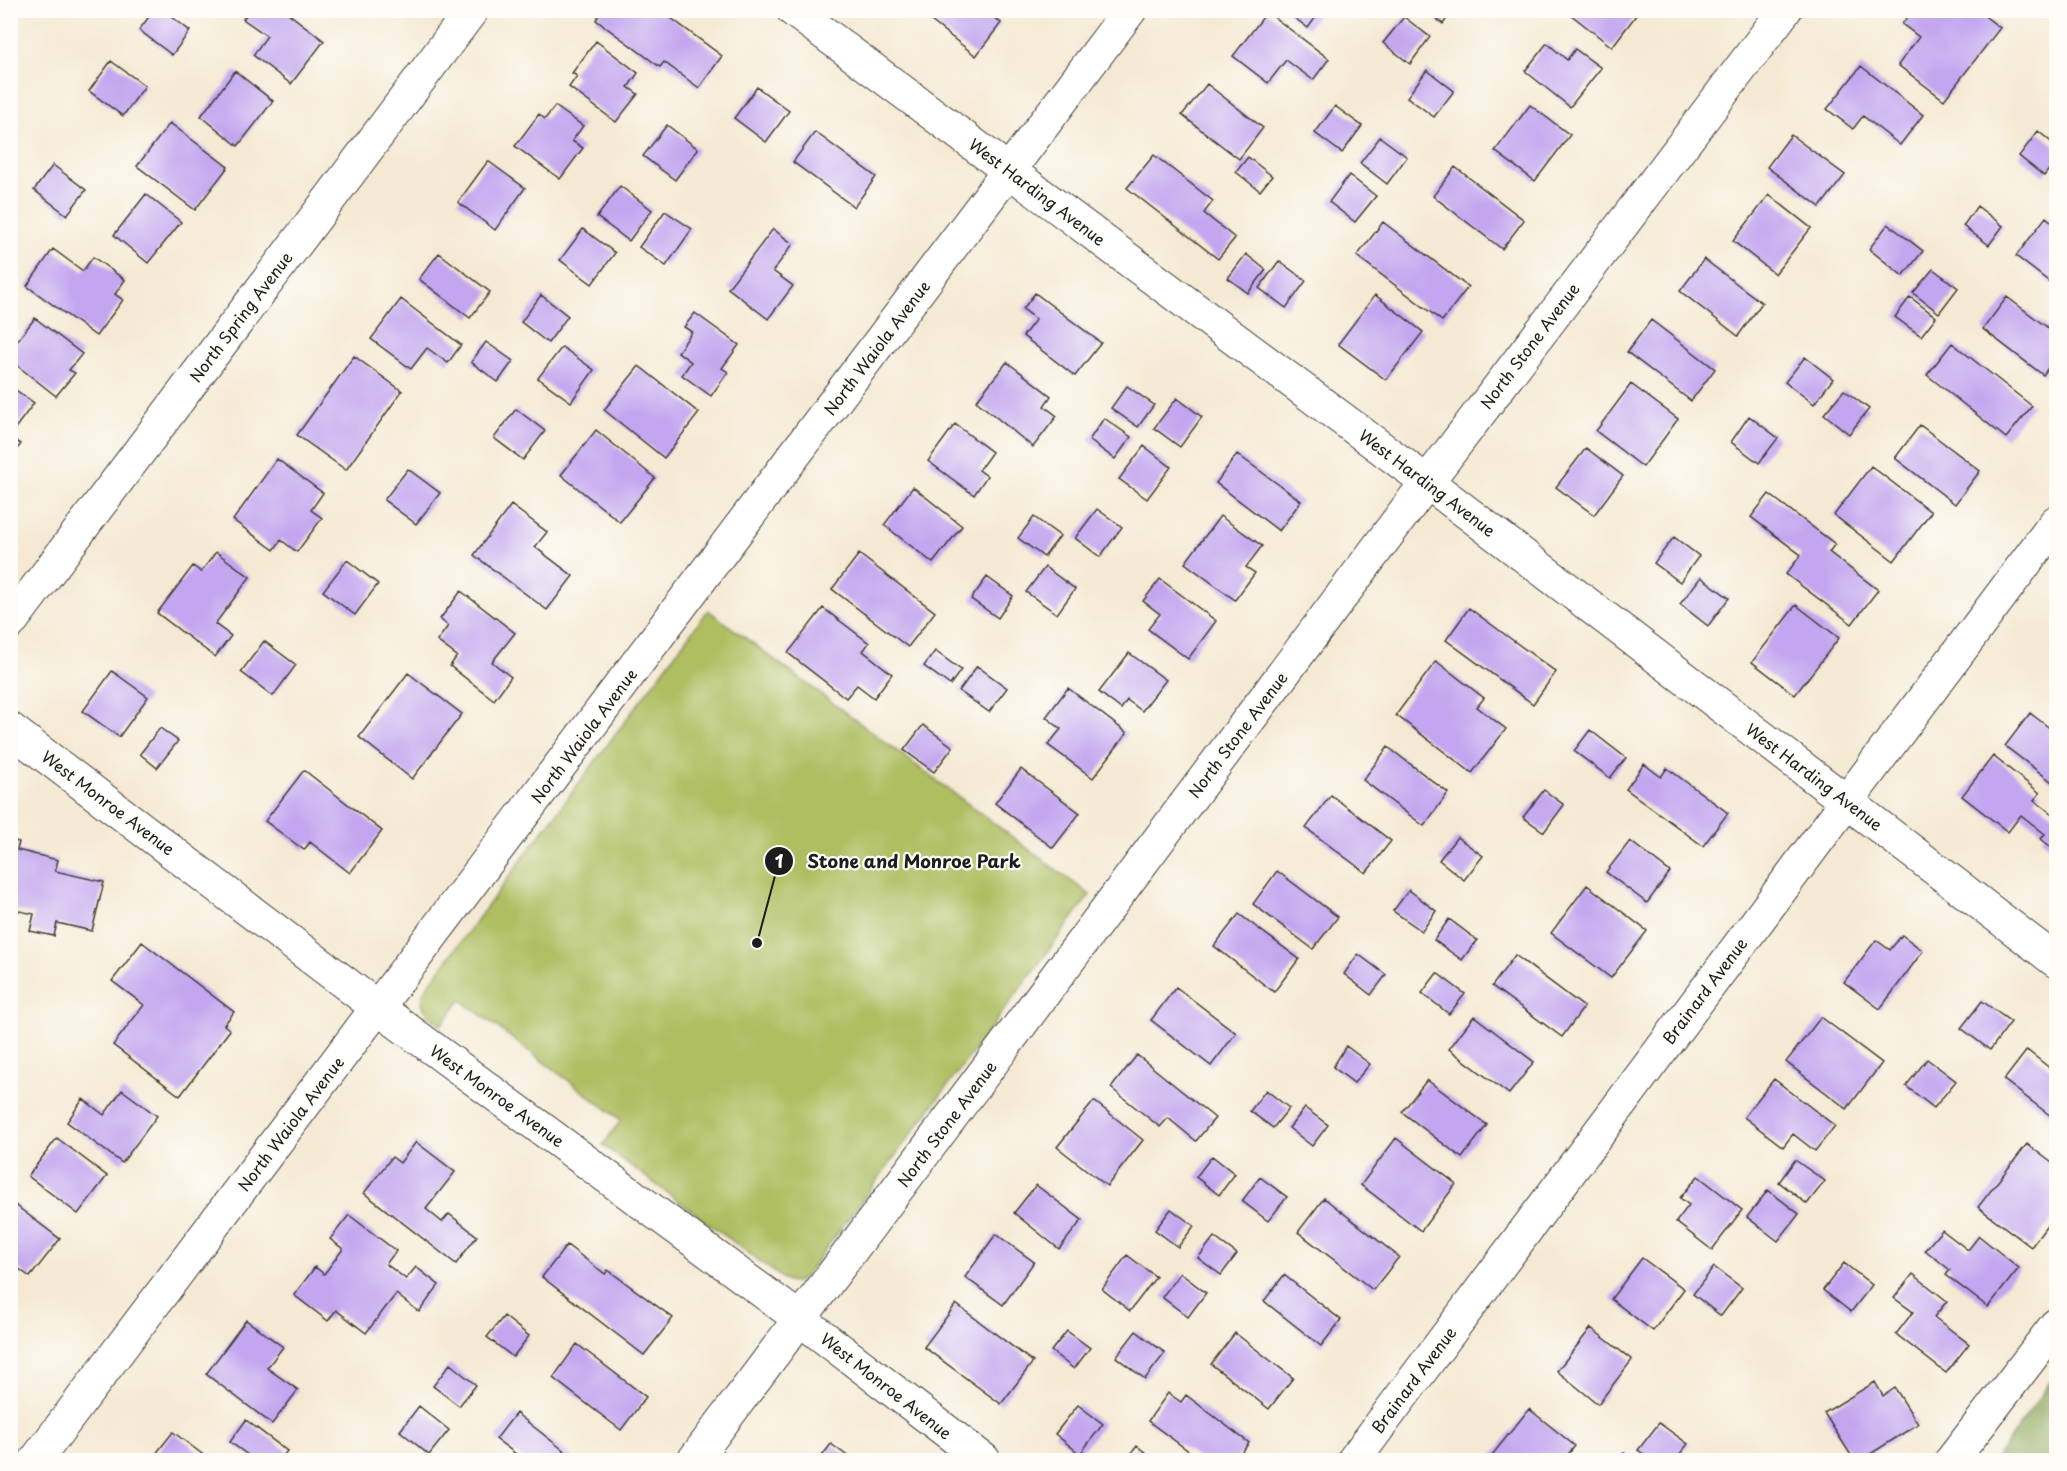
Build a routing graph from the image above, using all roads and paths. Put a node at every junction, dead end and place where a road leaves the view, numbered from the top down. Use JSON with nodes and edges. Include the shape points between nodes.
{"nodes":[{"id":1,"x":472,"y":10,"type":"edge"},
{"id":2,"x":793,"y":10,"type":"edge"},
{"id":3,"x":1130,"y":10,"type":"edge"},
{"id":4,"x":1785,"y":10,"type":"edge"},
{"id":5,"x":1010,"y":172,"type":"junction"},
{"id":6,"x":1427,"y":482,"type":"junction"},
{"id":7,"x":2056,"y":522,"type":"edge"},
{"id":8,"x":10,"y":623,"type":"edge"},
{"id":9,"x":10,"y":729,"type":"edge"},
{"id":10,"x":1846,"y":802,"type":"junction"},
{"id":11,"x":2056,"y":961,"type":"edge"},
{"id":12,"x":378,"y":1008,"type":"junction"},
{"id":13,"x":800,"y":1319,"type":"junction"},
{"id":14,"x":2056,"y":1324,"type":"edge"},
{"id":15,"x":36,"y":1461,"type":"edge"},
{"id":16,"x":694,"y":1461,"type":"edge"},
{"id":17,"x":984,"y":1461,"type":"edge"},
{"id":18,"x":1354,"y":1461,"type":"edge"},
{"id":19,"x":1952,"y":1461,"type":"edge"}],
"edges":[{"from":1,"to":8,"type":"street","name":"North Spring Avenue"},
{"from":2,"to":5,"type":"street","name":"West Harding Avenue"},
{"from":3,"to":5,"type":"street","name":"North Waiola Avenue"},
{"from":4,"to":6,"type":"street","name":"North Stone Avenue"},
{"from":5,"to":6,"type":"street","name":"West Harding Avenue"},
{"from":5,"to":12,"type":"street","name":"North Waiola Avenue"},
{"from":6,"to":10,"type":"street","name":"West Harding Avenue"},
{"from":6,"to":13,"type":"street","name":"North Stone Avenue"},
{"from":7,"to":10,"type":"street","name":"Brainard Avenue"},
{"from":9,"to":12,"type":"street","name":"West Monroe Avenue"},
{"from":10,"to":11,"type":"street","name":"West Harding Avenue"},
{"from":10,"to":18,"type":"street","name":"Brainard Avenue"},
{"from":12,"to":13,"type":"street","name":"West Monroe Avenue"},
{"from":12,"to":15,"type":"street","name":"North Waiola Avenue"},
{"from":13,"to":16,"type":"street","name":"North Stone Avenue"},
{"from":13,"to":17,"type":"street","name":"West Monroe Avenue"},
{"from":14,"to":19,"type":"street"}]}
